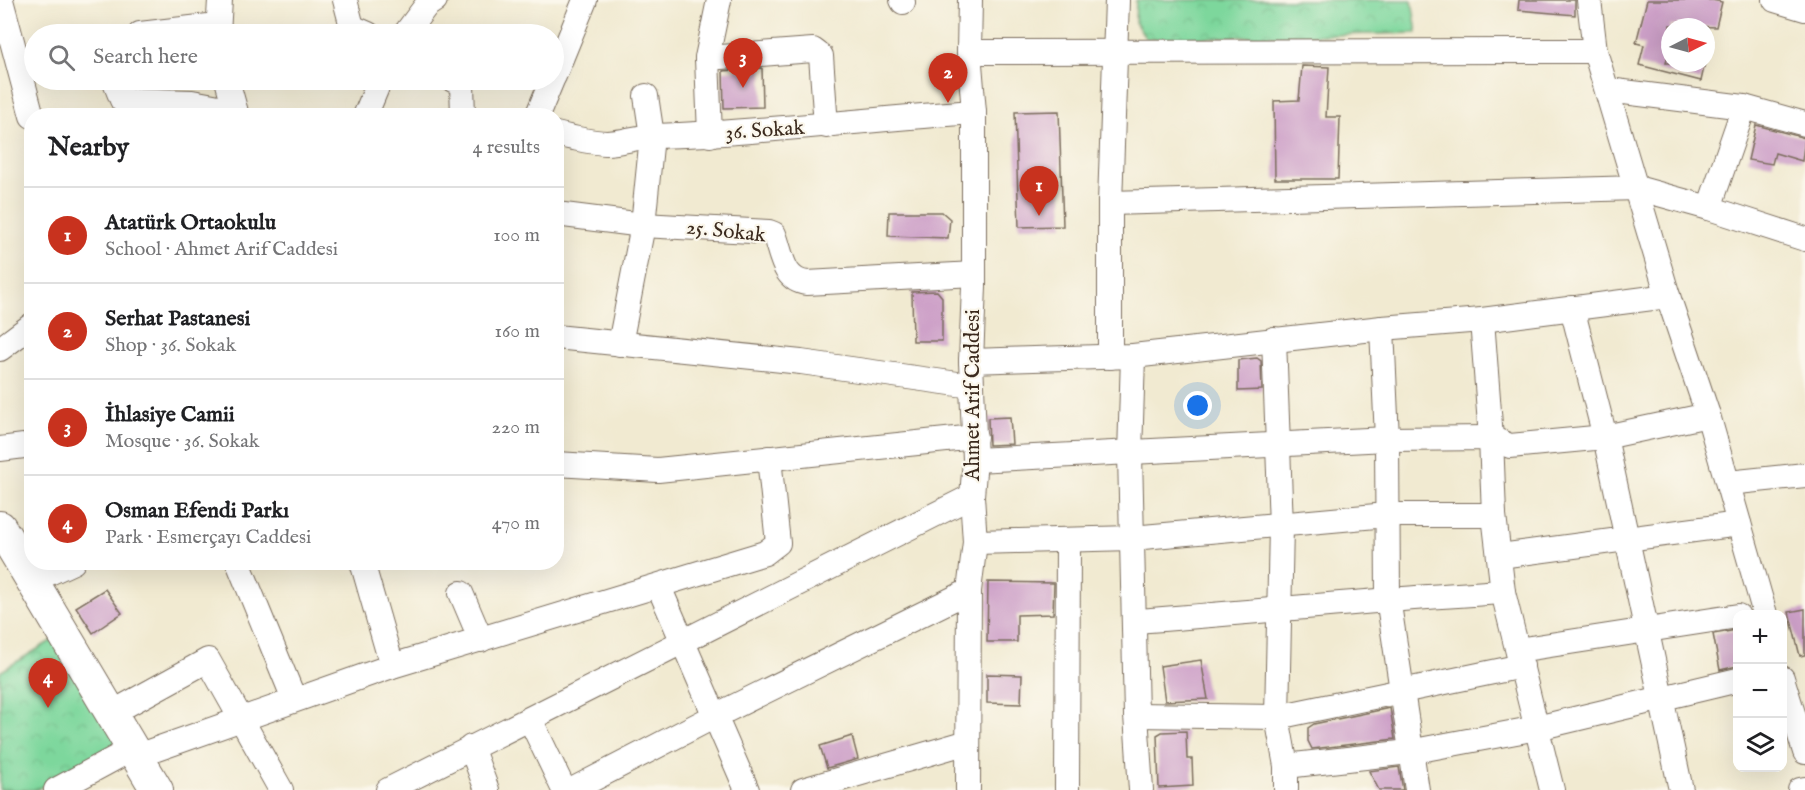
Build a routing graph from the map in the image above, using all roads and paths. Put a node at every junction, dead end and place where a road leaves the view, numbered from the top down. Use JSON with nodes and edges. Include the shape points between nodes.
{"nodes":[{"id":1,"x":2,"y":0,"type":"edge"},
{"id":2,"x":220,"y":0,"type":"edge"},
{"id":3,"x":345,"y":0,"type":"edge"},
{"id":4,"x":435,"y":0,"type":"edge"},
{"id":5,"x":585,"y":0,"type":"edge"},
{"id":6,"x":719,"y":0,"type":"edge"},
{"id":7,"x":970,"y":0,"type":"edge"},
{"id":8,"x":1118,"y":0,"type":"edge"},
{"id":9,"x":1589,"y":0,"type":"edge"},
{"id":10,"x":1775,"y":0,"type":"edge"},
{"id":11,"x":1805,"y":9,"type":"edge"},
{"id":12,"x":218,"y":24,"type":"edge"},
{"id":13,"x":351,"y":24,"type":"edge"},
{"id":14,"x":412,"y":24,"type":"edge"},
{"id":15,"x":16,"y":44,"type":"edge"},
{"id":16,"x":564,"y":51,"type":"edge"},
{"id":17,"x":1115,"y":51,"type":"junction"},
{"id":18,"x":1595,"y":51,"type":"junction"},
{"id":19,"x":969,"y":52,"type":"junction"},
{"id":20,"x":707,"y":58,"type":"junction"},
{"id":21,"x":24,"y":80,"type":"edge"},
{"id":22,"x":26,"y":90,"type":"edge"},
{"id":23,"x":118,"y":90,"type":"edge"},
{"id":24,"x":230,"y":90,"type":"edge"},
{"id":25,"x":376,"y":90,"type":"edge"},
{"id":26,"x":462,"y":90,"type":"edge"},
{"id":27,"x":548,"y":90,"type":"edge"},
{"id":28,"x":1608,"y":90,"type":"junction"},
{"id":29,"x":646,"y":96,"type":"dead end"},
{"id":30,"x":1744,"y":107,"type":"junction"},
{"id":31,"x":30,"y":108,"type":"edge"},
{"id":32,"x":216,"y":108,"type":"edge"},
{"id":33,"x":235,"y":108,"type":"edge"},
{"id":34,"x":368,"y":108,"type":"edge"},
{"id":35,"x":464,"y":108,"type":"edge"},
{"id":36,"x":540,"y":108,"type":"edge"},
{"id":37,"x":974,"y":111,"type":"junction"},
{"id":38,"x":1805,"y":124,"type":"edge"},
{"id":39,"x":826,"y":126,"type":"junction"},
{"id":40,"x":564,"y":135,"type":"edge"},
{"id":41,"x":710,"y":135,"type":"junction"},
{"id":42,"x":652,"y":136,"type":"junction"},
{"id":43,"x":1637,"y":188,"type":"junction"},
{"id":44,"x":1110,"y":204,"type":"junction"},
{"id":45,"x":1709,"y":207,"type":"junction"},
{"id":46,"x":564,"y":215,"type":"edge"},
{"id":47,"x":642,"y":225,"type":"junction"},
{"id":48,"x":1805,"y":239,"type":"edge"},
{"id":49,"x":974,"y":274,"type":"junction"},
{"id":50,"x":1668,"y":296,"type":"junction"},
{"id":51,"x":1572,"y":308,"type":"junction"},
{"id":52,"x":1482,"y":320,"type":"junction"},
{"id":53,"x":1382,"y":328,"type":"junction"},
{"id":54,"x":24,"y":331,"type":"edge"},
{"id":55,"x":564,"y":338,"type":"edge"},
{"id":56,"x":1274,"y":339,"type":"junction"},
{"id":57,"x":620,"y":344,"type":"junction"},
{"id":58,"x":0,"y":349,"type":"edge"},
{"id":59,"x":1122,"y":356,"type":"junction"},
{"id":60,"x":971,"y":361,"type":"junction"},
{"id":61,"x":972,"y":386,"type":"junction"},
{"id":62,"x":1708,"y":415,"type":"junction"},
{"id":63,"x":1605,"y":437,"type":"junction"},
{"id":64,"x":1491,"y":438,"type":"junction"},
{"id":65,"x":1387,"y":439,"type":"junction"},
{"id":66,"x":1278,"y":444,"type":"junction"},
{"id":67,"x":24,"y":446,"type":"edge"},
{"id":68,"x":975,"y":448,"type":"junction"},
{"id":69,"x":0,"y":449,"type":"edge"},
{"id":70,"x":1130,"y":454,"type":"junction"},
{"id":71,"x":769,"y":458,"type":"junction"},
{"id":72,"x":564,"y":464,"type":"edge"},
{"id":73,"x":1805,"y":475,"type":"edge"},
{"id":74,"x":1728,"y":483,"type":"junction"},
{"id":75,"x":972,"y":496,"type":"junction"},
{"id":76,"x":1494,"y":514,"type":"junction"},
{"id":77,"x":1387,"y":515,"type":"junction"},
{"id":78,"x":1739,"y":524,"type":"junction"},
{"id":79,"x":1281,"y":526,"type":"junction"},
{"id":80,"x":0,"y":527,"type":"edge"},
{"id":81,"x":1132,"y":538,"type":"junction"},
{"id":82,"x":1628,"y":540,"type":"junction"},
{"id":83,"x":1068,"y":541,"type":"junction"},
{"id":84,"x":975,"y":542,"type":"junction"},
{"id":85,"x":1500,"y":556,"type":"junction"},
{"id":86,"x":24,"y":567,"type":"edge"},
{"id":87,"x":26,"y":570,"type":"edge"},
{"id":88,"x":55,"y":570,"type":"edge"},
{"id":89,"x":241,"y":570,"type":"edge"},
{"id":90,"x":364,"y":570,"type":"edge"},
{"id":91,"x":32,"y":580,"type":"junction"},
{"id":92,"x":658,"y":587,"type":"junction"},
{"id":93,"x":969,"y":591,"type":"junction"},
{"id":94,"x":1503,"y":592,"type":"junction"},
{"id":95,"x":461,"y":593,"type":"dead end"},
{"id":96,"x":1388,"y":598,"type":"junction"},
{"id":97,"x":1279,"y":610,"type":"junction"},
{"id":98,"x":1757,"y":610,"type":"edge"},
{"id":99,"x":1733,"y":617,"type":"edge"},
{"id":100,"x":1136,"y":621,"type":"junction"},
{"id":101,"x":1647,"y":630,"type":"junction"},
{"id":102,"x":481,"y":640,"type":"junction"},
{"id":103,"x":681,"y":642,"type":"junction"},
{"id":104,"x":1520,"y":658,"type":"junction"},
{"id":105,"x":392,"y":666,"type":"junction"},
{"id":106,"x":1733,"y":681,"type":"edge"},
{"id":107,"x":1403,"y":691,"type":"junction"},
{"id":108,"x":1787,"y":694,"type":"edge"},
{"id":109,"x":294,"y":699,"type":"junction"},
{"id":110,"x":1663,"y":699,"type":"junction"},
{"id":111,"x":110,"y":714,"type":"junction"},
{"id":112,"x":1136,"y":715,"type":"junction"},
{"id":113,"x":715,"y":716,"type":"junction"},
{"id":114,"x":1277,"y":717,"type":"junction"},
{"id":115,"x":241,"y":718,"type":"junction"},
{"id":116,"x":530,"y":718,"type":"junction"},
{"id":117,"x":1537,"y":728,"type":"junction"},
{"id":118,"x":968,"y":742,"type":"junction"},
{"id":119,"x":471,"y":747,"type":"junction"},
{"id":120,"x":1409,"y":752,"type":"junction"},
{"id":121,"x":1805,"y":752,"type":"edge"},
{"id":122,"x":135,"y":753,"type":"junction"},
{"id":123,"x":1286,"y":778,"type":"edge"},
{"id":124,"x":394,"y":789,"type":"edge"},
{"id":125,"x":1805,"y":789,"type":"edge"},
{"id":126,"x":56,"y":790,"type":"edge"},
{"id":127,"x":157,"y":790,"type":"edge"},
{"id":128,"x":280,"y":790,"type":"edge"},
{"id":129,"x":488,"y":790,"type":"edge"},
{"id":130,"x":564,"y":790,"type":"edge"},
{"id":131,"x":572,"y":790,"type":"edge"},
{"id":132,"x":747,"y":790,"type":"edge"},
{"id":133,"x":803,"y":790,"type":"edge"},
{"id":134,"x":968,"y":790,"type":"edge"},
{"id":135,"x":1067,"y":790,"type":"edge"},
{"id":136,"x":1141,"y":790,"type":"edge"},
{"id":137,"x":1417,"y":790,"type":"edge"},
{"id":138,"x":1552,"y":790,"type":"edge"},
{"id":139,"x":1681,"y":790,"type":"edge"},
{"id":140,"x":1800,"y":790,"type":"edge"}],
"edges":[{"from":1,"to":15,"type":"street"},
{"from":2,"to":12,"type":"street"},
{"from":3,"to":13,"type":"street"},
{"from":4,"to":14,"type":"street"},
{"from":5,"to":16,"type":"street"},
{"from":6,"to":20,"type":"street"},
{"from":7,"to":19,"type":"street","name":"Ahmet Arif Caddesi"},
{"from":8,"to":17,"type":"street"},
{"from":9,"to":18,"type":"street"},
{"from":10,"to":11,"type":"street"},
{"from":15,"to":21,"type":"street"},
{"from":17,"to":18,"type":"street"},
{"from":17,"to":19,"type":"street"},
{"from":17,"to":44,"type":"street"},
{"from":18,"to":28,"type":"street"},
{"from":19,"to":37,"type":"street","name":"Ahmet Arif Caddesi"},
{"from":20,"to":39,"type":"street","via":[[813,50],[821,56]]},
{"from":20,"to":41,"type":"street"},
{"from":22,"to":31,"type":"street"},
{"from":23,"to":32,"type":"street","via":[[122,100],[192,102]]},
{"from":24,"to":33,"type":"street"},
{"from":25,"to":34,"type":"street"},
{"from":26,"to":35,"type":"street"},
{"from":27,"to":36,"type":"street"},
{"from":28,"to":30,"type":"street"},
{"from":28,"to":43,"type":"street"},
{"from":29,"to":42,"type":"street"},
{"from":30,"to":38,"type":"street"},
{"from":30,"to":45,"type":"street"},
{"from":37,"to":39,"type":"street","name":"36. Sokak"},
{"from":37,"to":49,"type":"street","name":"Ahmet Arif Caddesi"},
{"from":39,"to":41,"type":"street","name":"36. Sokak"},
{"from":40,"to":42,"type":"street","name":"36. Sokak","via":[[607,143]]},
{"from":41,"to":42,"type":"street","name":"36. Sokak"},
{"from":42,"to":47,"type":"street"},
{"from":43,"to":44,"type":"street"},
{"from":43,"to":45,"type":"street"},
{"from":43,"to":50,"type":"street"},
{"from":44,"to":59,"type":"street"},
{"from":45,"to":48,"type":"street"},
{"from":46,"to":47,"type":"street","name":"25. Sokak"},
{"from":47,"to":49,"type":"street","name":"25. Sokak","via":[[774,234],[783,265],[796,282],[807,284]]},
{"from":47,"to":57,"type":"street"},
{"from":49,"to":60,"type":"street","name":"Ahmet Arif Caddesi"},
{"from":50,"to":51,"type":"street"},
{"from":50,"to":62,"type":"street"},
{"from":51,"to":52,"type":"street"},
{"from":51,"to":63,"type":"street"},
{"from":52,"to":53,"type":"street"},
{"from":52,"to":64,"type":"street"},
{"from":53,"to":56,"type":"street"},
{"from":53,"to":65,"type":"street"},
{"from":54,"to":58,"type":"street"},
{"from":55,"to":57,"type":"street"},
{"from":56,"to":59,"type":"street"},
{"from":56,"to":66,"type":"street"},
{"from":57,"to":61,"type":"street","via":[[801,362]]},
{"from":59,"to":60,"type":"street"},
{"from":59,"to":70,"type":"street"},
{"from":60,"to":61,"type":"street","name":"Ahmet Arif Caddesi"},
{"from":61,"to":68,"type":"street","name":"Ahmet Arif Caddesi"},
{"from":62,"to":63,"type":"street"},
{"from":62,"to":74,"type":"street"},
{"from":63,"to":64,"type":"street","via":[[1510,446]]},
{"from":63,"to":82,"type":"street"},
{"from":64,"to":65,"type":"street"},
{"from":64,"to":76,"type":"street"},
{"from":65,"to":66,"type":"street"},
{"from":65,"to":77,"type":"street"},
{"from":66,"to":70,"type":"street"},
{"from":66,"to":79,"type":"street"},
{"from":67,"to":69,"type":"street"},
{"from":68,"to":70,"type":"street"},
{"from":68,"to":71,"type":"street"},
{"from":68,"to":75,"type":"street","name":"Ahmet Arif Caddesi"},
{"from":70,"to":81,"type":"street"},
{"from":71,"to":72,"type":"street","via":[[658,470]]},
{"from":71,"to":92,"type":"street","via":[[778,543],[765,553]]},
{"from":73,"to":74,"type":"street"},
{"from":74,"to":78,"type":"street"},
{"from":75,"to":84,"type":"street","name":"Ahmet Arif Caddesi"},
{"from":75,"to":103,"type":"street"},
{"from":76,"to":77,"type":"street"},
{"from":76,"to":85,"type":"street"},
{"from":77,"to":79,"type":"street"},
{"from":77,"to":96,"type":"street"},
{"from":78,"to":82,"type":"street"},
{"from":78,"to":98,"type":"street"},
{"from":79,"to":81,"type":"street"},
{"from":79,"to":97,"type":"street"},
{"from":80,"to":86,"type":"main road"},
{"from":81,"to":83,"type":"street"},
{"from":81,"to":100,"type":"street"},
{"from":82,"to":85,"type":"street"},
{"from":82,"to":101,"type":"street"},
{"from":83,"to":84,"type":"street"},
{"from":83,"to":135,"type":"street"},
{"from":84,"to":93,"type":"street","name":"Ahmet Arif Caddesi"},
{"from":85,"to":94,"type":"street"},
{"from":87,"to":91,"type":"main road"},
{"from":88,"to":91,"type":"street"},
{"from":89,"to":109,"type":"street"},
{"from":90,"to":105,"type":"street"},
{"from":91,"to":111,"type":"main road"},
{"from":92,"to":102,"type":"street"},
{"from":92,"to":103,"type":"street"},
{"from":93,"to":113,"type":"street"},
{"from":93,"to":118,"type":"street","name":"Ahmet Arif Caddesi"},
{"from":94,"to":96,"type":"street"},
{"from":94,"to":104,"type":"street"},
{"from":95,"to":102,"type":"street"},
{"from":96,"to":97,"type":"street"},
{"from":96,"to":107,"type":"street"},
{"from":97,"to":100,"type":"street"},
{"from":97,"to":114,"type":"street"},
{"from":99,"to":101,"type":"street"},
{"from":100,"to":112,"type":"street"},
{"from":101,"to":104,"type":"street"},
{"from":101,"to":110,"type":"street"},
{"from":102,"to":105,"type":"street"},
{"from":103,"to":113,"type":"street"},
{"from":103,"to":116,"type":"street"},
{"from":104,"to":107,"type":"street"},
{"from":104,"to":117,"type":"street"},
{"from":105,"to":109,"type":"street"},
{"from":106,"to":110,"type":"street"},
{"from":107,"to":114,"type":"street"},
{"from":107,"to":120,"type":"street"},
{"from":108,"to":121,"type":"street"},
{"from":109,"to":115,"type":"street"},
{"from":110,"to":117,"type":"street"},
{"from":110,"to":139,"type":"street"},
{"from":111,"to":115,"type":"street","via":[[208,660]]},
{"from":111,"to":122,"type":"main road"},
{"from":112,"to":114,"type":"street"},
{"from":112,"to":136,"type":"street"},
{"from":113,"to":131,"type":"street"},
{"from":113,"to":132,"type":"street"},
{"from":114,"to":123,"type":"street"},
{"from":115,"to":122,"type":"street"},
{"from":115,"to":128,"type":"street"},
{"from":116,"to":119,"type":"street"},
{"from":116,"to":130,"type":"street"},
{"from":117,"to":120,"type":"street"},
{"from":117,"to":138,"type":"street"},
{"from":118,"to":133,"type":"street"},
{"from":118,"to":134,"type":"street","name":"Ahmet Arif Caddesi"},
{"from":119,"to":124,"type":"street"},
{"from":119,"to":129,"type":"street"},
{"from":120,"to":123,"type":"street"},
{"from":120,"to":137,"type":"street"},
{"from":122,"to":126,"type":"street"},
{"from":122,"to":127,"type":"main road"},
{"from":125,"to":140,"type":"street"}]}
